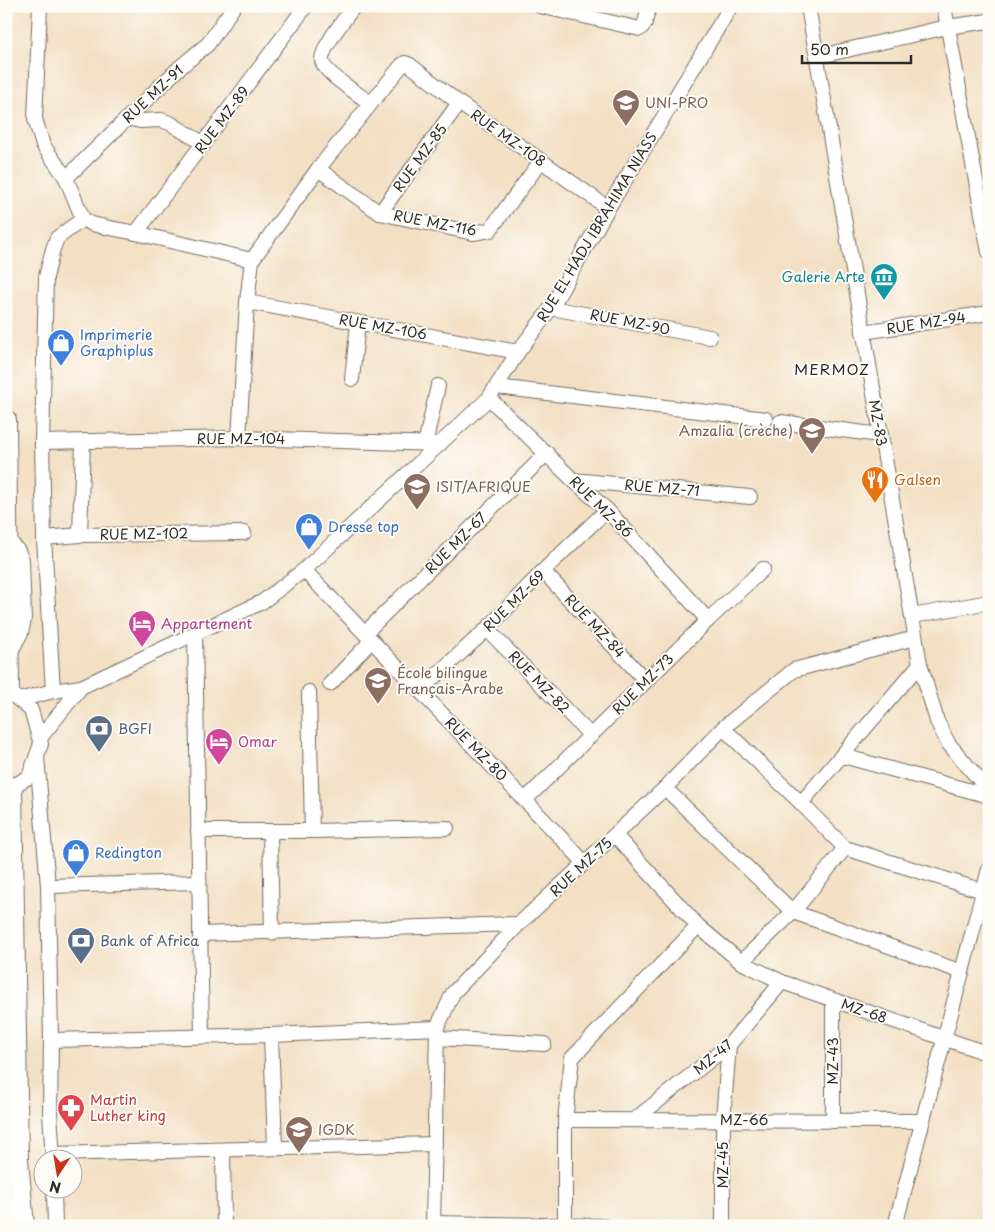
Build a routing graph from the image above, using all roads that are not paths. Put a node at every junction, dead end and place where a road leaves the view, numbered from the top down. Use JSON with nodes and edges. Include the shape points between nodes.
{"nodes":[{"id":1,"x":40,"y":6,"type":"edge"},
{"id":2,"x":234,"y":6,"type":"edge"},
{"id":3,"x":306,"y":6,"type":"edge"},
{"id":4,"x":354,"y":6,"type":"edge"},
{"id":5,"x":540,"y":6,"type":"edge"},
{"id":6,"x":649,"y":6,"type":"edge"},
{"id":7,"x":731,"y":6,"type":"edge"},
{"id":8,"x":808,"y":6,"type":"edge"},
{"id":9,"x":944,"y":6,"type":"edge"},
{"id":10,"x":989,"y":21,"type":"edge"},
{"id":11,"x":947,"y":27,"type":"junction"},
{"id":12,"x":816,"y":57,"type":"junction"},
{"id":13,"x":370,"y":103,"type":"junction"},
{"id":14,"x":459,"y":103,"type":"junction"},
{"id":15,"x":127,"y":118,"type":"junction"},
{"id":16,"x":204,"y":144,"type":"junction"},
{"id":17,"x":541,"y":161,"type":"junction"},
{"id":18,"x":318,"y":169,"type":"junction"},
{"id":19,"x":66,"y":178,"type":"junction"},
{"id":20,"x":608,"y":208,"type":"junction"},
{"id":21,"x":380,"y":213,"type":"junction"},
{"id":22,"x":82,"y":219,"type":"junction"},
{"id":23,"x":136,"y":233,"type":"junction"},
{"id":24,"x":989,"y":252,"type":"edge"},
{"id":25,"x":252,"y":260,"type":"junction"},
{"id":26,"x":247,"y":302,"type":"junction"},
{"id":27,"x":551,"y":308,"type":"junction"},
{"id":28,"x":989,"y":314,"type":"edge"},
{"id":29,"x":358,"y":322,"type":"junction"},
{"id":30,"x":863,"y":332,"type":"junction"},
{"id":31,"x":710,"y":337,"type":"dead end"},
{"id":32,"x":518,"y":352,"type":"junction"},
{"id":33,"x":352,"y":379,"type":"dead end"},
{"id":34,"x":438,"y":386,"type":"dead end"},
{"id":35,"x":493,"y":392,"type":"junction"},
{"id":36,"x":766,"y":419,"type":"dead end"},
{"id":37,"x":6,"y":420,"type":"edge"},
{"id":38,"x":780,"y":422,"type":"dead end"},
{"id":39,"x":880,"y":435,"type":"junction"},
{"id":40,"x":239,"y":438,"type":"junction"},
{"id":41,"x":83,"y":441,"type":"junction"},
{"id":42,"x":42,"y":442,"type":"junction"},
{"id":43,"x":425,"y":444,"type":"junction"},
{"id":44,"x":440,"y":444,"type":"junction"},
{"id":45,"x":547,"y":453,"type":"junction"},
{"id":46,"x":573,"y":480,"type":"junction"},
{"id":47,"x":750,"y":497,"type":"dead end"},
{"id":48,"x":608,"y":510,"type":"junction"},
{"id":49,"x":244,"y":533,"type":"dead end"},
{"id":50,"x":80,"y":535,"type":"junction"},
{"id":51,"x":7,"y":538,"type":"edge"},
{"id":52,"x":44,"y":538,"type":"junction"},
{"id":53,"x":763,"y":569,"type":"dead end"},
{"id":54,"x":304,"y":570,"type":"junction"},
{"id":55,"x":543,"y":571,"type":"junction"},
{"id":56,"x":989,"y":602,"type":"edge"},
{"id":57,"x":912,"y":616,"type":"junction"},
{"id":58,"x":708,"y":620,"type":"junction"},
{"id":59,"x":487,"y":629,"type":"junction"},
{"id":60,"x":195,"y":634,"type":"junction"},
{"id":61,"x":369,"y":637,"type":"junction"},
{"id":62,"x":915,"y":638,"type":"junction"},
{"id":63,"x":920,"y":664,"type":"junction"},
{"id":64,"x":646,"y":681,"type":"junction"},
{"id":65,"x":330,"y":684,"type":"dead end"},
{"id":66,"x":81,"y":687,"type":"junction"},
{"id":67,"x":420,"y":690,"type":"junction"},
{"id":68,"x":54,"y":691,"type":"junction"},
{"id":69,"x":309,"y":692,"type":"dead end"},
{"id":70,"x":11,"y":694,"type":"edge"},
{"id":71,"x":723,"y":728,"type":"junction"},
{"id":72,"x":592,"y":736,"type":"junction"},
{"id":73,"x":40,"y":738,"type":"junction"},
{"id":74,"x":843,"y":756,"type":"junction"},
{"id":75,"x":36,"y":757,"type":"junction"},
{"id":76,"x":9,"y":788,"type":"edge"},
{"id":77,"x":665,"y":788,"type":"junction"},
{"id":78,"x":989,"y":791,"type":"edge"},
{"id":79,"x":989,"y":796,"type":"edge"},
{"id":80,"x":525,"y":800,"type":"junction"},
{"id":81,"x":801,"y":803,"type":"junction"},
{"id":82,"x":447,"y":828,"type":"dead end"},
{"id":83,"x":198,"y":831,"type":"junction"},
{"id":84,"x":270,"y":831,"type":"junction"},
{"id":85,"x":312,"y":831,"type":"junction"},
{"id":86,"x":614,"y":835,"type":"junction"},
{"id":87,"x":845,"y":848,"type":"junction"},
{"id":88,"x":585,"y":863,"type":"junction"},
{"id":89,"x":989,"y":870,"type":"edge"},
{"id":90,"x":200,"y":882,"type":"junction"},
{"id":91,"x":48,"y":886,"type":"junction"},
{"id":92,"x":983,"y":891,"type":"junction"},
{"id":93,"x":793,"y":912,"type":"junction"},
{"id":94,"x":519,"y":924,"type":"junction"},
{"id":95,"x":698,"y":926,"type":"junction"},
{"id":96,"x":272,"y":933,"type":"junction"},
{"id":97,"x":200,"y":934,"type":"junction"},
{"id":98,"x":741,"y":962,"type":"junction"},
{"id":99,"x":962,"y":972,"type":"junction"},
{"id":100,"x":782,"y":982,"type":"junction"},
{"id":101,"x":834,"y":1001,"type":"junction"},
{"id":102,"x":438,"y":1033,"type":"junction"},
{"id":103,"x":271,"y":1035,"type":"junction"},
{"id":104,"x":202,"y":1036,"type":"junction"},
{"id":105,"x":944,"y":1038,"type":"junction"},
{"id":106,"x":51,"y":1040,"type":"junction"},
{"id":107,"x":544,"y":1044,"type":"dead end"},
{"id":108,"x":730,"y":1045,"type":"junction"},
{"id":109,"x":989,"y":1054,"type":"edge"},
{"id":110,"x":565,"y":1120,"type":"junction"},
{"id":111,"x":634,"y":1120,"type":"junction"},
{"id":112,"x":723,"y":1120,"type":"junction"},
{"id":113,"x":832,"y":1121,"type":"junction"},
{"id":114,"x":922,"y":1121,"type":"junction"},
{"id":115,"x":435,"y":1144,"type":"junction"},
{"id":116,"x":275,"y":1148,"type":"junction"},
{"id":117,"x":53,"y":1150,"type":"edge"},
{"id":118,"x":223,"y":1150,"type":"junction"},
{"id":119,"x":82,"y":1156,"type":"edge"},
{"id":120,"x":21,"y":1199,"type":"junction"},
{"id":121,"x":54,"y":1200,"type":"edge"},
{"id":122,"x":433,"y":1224,"type":"edge"},
{"id":123,"x":564,"y":1225,"type":"edge"},
{"id":124,"x":17,"y":1226,"type":"edge"},
{"id":125,"x":24,"y":1226,"type":"edge"},
{"id":126,"x":55,"y":1226,"type":"edge"},
{"id":127,"x":224,"y":1226,"type":"edge"},
{"id":128,"x":596,"y":1226,"type":"edge"},
{"id":129,"x":604,"y":1226,"type":"edge"},
{"id":130,"x":723,"y":1226,"type":"edge"},
{"id":131,"x":895,"y":1226,"type":"edge"}],
"edges":[{"from":1,"to":19,"type":"street","via":[[35,118],[43,145]]},
{"from":2,"to":15,"type":"street","name":"RUE MZ-91","via":[[208,44]]},
{"from":3,"to":16,"type":"street","name":"RUE MZ-89"},
{"from":4,"to":13,"type":"street","via":[[325,49],[322,60],[326,69]]},
{"from":5,"to":6,"type":"street","via":[[640,29],[645,24]]},
{"from":7,"to":20,"type":"street","name":"RUE EL HADJ IBRAHIMA NIASS"},
{"from":8,"to":12,"type":"street","name":"MZ-83"},
{"from":9,"to":11,"type":"street"},
{"from":10,"to":11,"type":"street"},
{"from":11,"to":12,"type":"street"},
{"from":11,"to":24,"type":"street"},
{"from":12,"to":30,"type":"street","name":"MZ-83"},
{"from":13,"to":14,"type":"street","name":"RUE MZ-108","via":[[405,63]]},
{"from":13,"to":18,"type":"street"},
{"from":14,"to":17,"type":"street","name":"RUE MZ-108"},
{"from":14,"to":21,"type":"street","name":"RUE MZ-85"},
{"from":15,"to":16,"type":"street","via":[[170,123]]},
{"from":15,"to":19,"type":"street","name":"RUE MZ-91"},
{"from":16,"to":23,"type":"street","name":"RUE MZ-89"},
{"from":17,"to":20,"type":"street","name":"RUE MZ-108"},
{"from":17,"to":21,"type":"street","name":"RUE MZ-116","via":[[490,230],[473,233]]},
{"from":18,"to":21,"type":"street"},
{"from":18,"to":25,"type":"street"},
{"from":19,"to":22,"type":"street"},
{"from":20,"to":27,"type":"street","name":"RUE EL HADJ IBRAHIMA NIASS"},
{"from":22,"to":23,"type":"street"},
{"from":22,"to":42,"type":"street","via":[[57,238],[46,276]]},
{"from":23,"to":25,"type":"street"},
{"from":25,"to":26,"type":"street"},
{"from":26,"to":29,"type":"street","name":"RUE MZ-106"},
{"from":26,"to":40,"type":"street"},
{"from":27,"to":31,"type":"street","name":"RUE MZ-90"},
{"from":27,"to":32,"type":"street","name":"RUE EL HADJ IBRAHIMA NIASS"},
{"from":28,"to":30,"type":"street","name":"RUE MZ-94"},
{"from":29,"to":32,"type":"street","name":"RUE MZ-106"},
{"from":29,"to":33,"type":"street"},
{"from":30,"to":39,"type":"street","name":"MZ-83"},
{"from":32,"to":35,"type":"street","name":"RUE EL HADJ IBRAHIMA NIASS"},
{"from":34,"to":43,"type":"street"},
{"from":35,"to":36,"type":"street"},
{"from":35,"to":44,"type":"street","name":"RUE EL HADJ IBRAHIMA NIASS"},
{"from":35,"to":45,"type":"street","name":"RUE MZ-86"},
{"from":37,"to":51,"type":"highway"},
{"from":38,"to":39,"type":"street"},
{"from":39,"to":57,"type":"street","name":"MZ-83"},
{"from":40,"to":41,"type":"street","name":"RUE MZ-104"},
{"from":40,"to":43,"type":"street","name":"RUE MZ-104"},
{"from":41,"to":42,"type":"street","name":"RUE MZ-104"},
{"from":41,"to":50,"type":"street"},
{"from":42,"to":52,"type":"street"},
{"from":43,"to":44,"type":"street","name":"RUE MZ-104"},
{"from":44,"to":54,"type":"street","name":"RUE EL HADJ IBRAHIMA NIASS"},
{"from":45,"to":46,"type":"street","name":"RUE MZ-86"},
{"from":45,"to":61,"type":"street","name":"RUE MZ-67"},
{"from":46,"to":47,"type":"street","name":"RUE MZ-71"},
{"from":46,"to":48,"type":"street","name":"RUE MZ-86"},
{"from":48,"to":55,"type":"street","name":"RUE MZ-69"},
{"from":48,"to":58,"type":"street","name":"RUE MZ-86"},
{"from":49,"to":50,"type":"street","name":"RUE MZ-102"},
{"from":50,"to":52,"type":"street","name":"RUE MZ-102"},
{"from":51,"to":70,"type":"highway"},
{"from":52,"to":68,"type":"street"},
{"from":53,"to":58,"type":"street","name":"RUE MZ-73"},
{"from":54,"to":60,"type":"street","name":"RUE EL HADJ IBRAHIMA NIASS","via":[[262,602]]},
{"from":54,"to":61,"type":"street","name":"RUE MZ-80"},
{"from":55,"to":59,"type":"street","name":"RUE MZ-69"},
{"from":55,"to":64,"type":"street","name":"RUE MZ-84"},
{"from":56,"to":57,"type":"street"},
{"from":57,"to":62,"type":"street","name":"MZ-83"},
{"from":58,"to":64,"type":"street","name":"RUE MZ-73"},
{"from":59,"to":67,"type":"street","name":"RUE MZ-69"},
{"from":59,"to":72,"type":"street","name":"RUE MZ-82"},
{"from":60,"to":66,"type":"street","name":"RUE EL HADJ IBRAHIMA NIASS"},
{"from":60,"to":83,"type":"street"},
{"from":61,"to":65,"type":"street","name":"RUE MZ-67"},
{"from":61,"to":67,"type":"street","name":"RUE MZ-80"},
{"from":62,"to":63,"type":"street","name":"MZ-83"},
{"from":62,"to":71,"type":"street","name":"RUE MZ-75","via":[[794,670]]},
{"from":63,"to":74,"type":"street"},
{"from":63,"to":78,"type":"street","name":"MZ-83","via":[[937,721],[948,743]]},
{"from":64,"to":72,"type":"street","name":"RUE MZ-73"},
{"from":66,"to":68,"type":"street","name":"RUE EL HADJ IBRAHIMA NIASS"},
{"from":66,"to":73,"type":"street","name":"RUE EL HADJ IBRAHIMA NIASS"},
{"from":67,"to":80,"type":"street","name":"RUE MZ-80"},
{"from":68,"to":70,"type":"street","name":"RUE EL HADJ IBRAHIMA NIASS"},
{"from":69,"to":85,"type":"street"},
{"from":70,"to":73,"type":"street","via":[[31,710]]},
{"from":71,"to":77,"type":"street","name":"RUE MZ-75"},
{"from":71,"to":81,"type":"street"},
{"from":72,"to":80,"type":"street","name":"RUE MZ-73"},
{"from":73,"to":75,"type":"street","via":[[42,744]]},
{"from":74,"to":79,"type":"street"},
{"from":74,"to":81,"type":"street"},
{"from":75,"to":76,"type":"street","via":[[29,777]]},
{"from":75,"to":91,"type":"street"},
{"from":76,"to":120,"type":"highway"},
{"from":77,"to":86,"type":"street","name":"RUE MZ-75"},
{"from":77,"to":93,"type":"street"},
{"from":80,"to":88,"type":"street","name":"RUE MZ-80"},
{"from":81,"to":87,"type":"street"},
{"from":82,"to":85,"type":"street"},
{"from":83,"to":84,"type":"street"},
{"from":83,"to":90,"type":"street"},
{"from":84,"to":85,"type":"street"},
{"from":84,"to":96,"type":"street"},
{"from":86,"to":88,"type":"street","name":"RUE MZ-75"},
{"from":86,"to":95,"type":"street","name":"MZ-68"},
{"from":87,"to":92,"type":"street"},
{"from":87,"to":93,"type":"street"},
{"from":88,"to":94,"type":"street","name":"RUE MZ-75"},
{"from":89,"to":92,"type":"street"},
{"from":90,"to":91,"type":"street"},
{"from":90,"to":97,"type":"street"},
{"from":91,"to":106,"type":"street"},
{"from":92,"to":99,"type":"street"},
{"from":93,"to":98,"type":"street"},
{"from":93,"to":99,"type":"street"},
{"from":94,"to":96,"type":"street"},
{"from":94,"to":102,"type":"street","name":"RUE MZ-75","via":[[453,993]]},
{"from":95,"to":98,"type":"street","name":"MZ-68"},
{"from":95,"to":110,"type":"street","via":[[572,1058]]},
{"from":96,"to":97,"type":"street"},
{"from":97,"to":104,"type":"street"},
{"from":98,"to":100,"type":"street","name":"MZ-68"},
{"from":99,"to":105,"type":"street"},
{"from":100,"to":101,"type":"street","name":"MZ-68"},
{"from":100,"to":108,"type":"street","name":"MZ-47"},
{"from":101,"to":105,"type":"street","name":"MZ-68"},
{"from":101,"to":113,"type":"street","name":"MZ-43"},
{"from":102,"to":103,"type":"street"},
{"from":102,"to":107,"type":"street"},
{"from":102,"to":115,"type":"street","name":"RUE MZ-75"},
{"from":103,"to":104,"type":"street"},
{"from":103,"to":116,"type":"street"},
{"from":104,"to":106,"type":"street"},
{"from":105,"to":109,"type":"street","name":"MZ-68"},
{"from":105,"to":114,"type":"street"},
{"from":106,"to":117,"type":"street"},
{"from":108,"to":111,"type":"street","name":"MZ-47"},
{"from":108,"to":112,"type":"street","name":"MZ-45"},
{"from":110,"to":111,"type":"street","name":"MZ-66"},
{"from":110,"to":123,"type":"street"},
{"from":111,"to":112,"type":"street","name":"MZ-66"},
{"from":112,"to":113,"type":"street","name":"MZ-66"},
{"from":112,"to":130,"type":"street","name":"MZ-45"},
{"from":113,"to":114,"type":"street","name":"MZ-66"},
{"from":114,"to":131,"type":"street"},
{"from":115,"to":116,"type":"street"},
{"from":115,"to":122,"type":"street","name":"RUE MZ-75"},
{"from":116,"to":118,"type":"street"},
{"from":118,"to":119,"type":"street"},
{"from":118,"to":127,"type":"street"},
{"from":120,"to":124,"type":"highway"},
{"from":120,"to":125,"type":"highway"},
{"from":121,"to":126,"type":"street"},
{"from":122,"to":123,"type":"street"},
{"from":123,"to":128,"type":"street"},
{"from":128,"to":129,"type":"street"}]}
